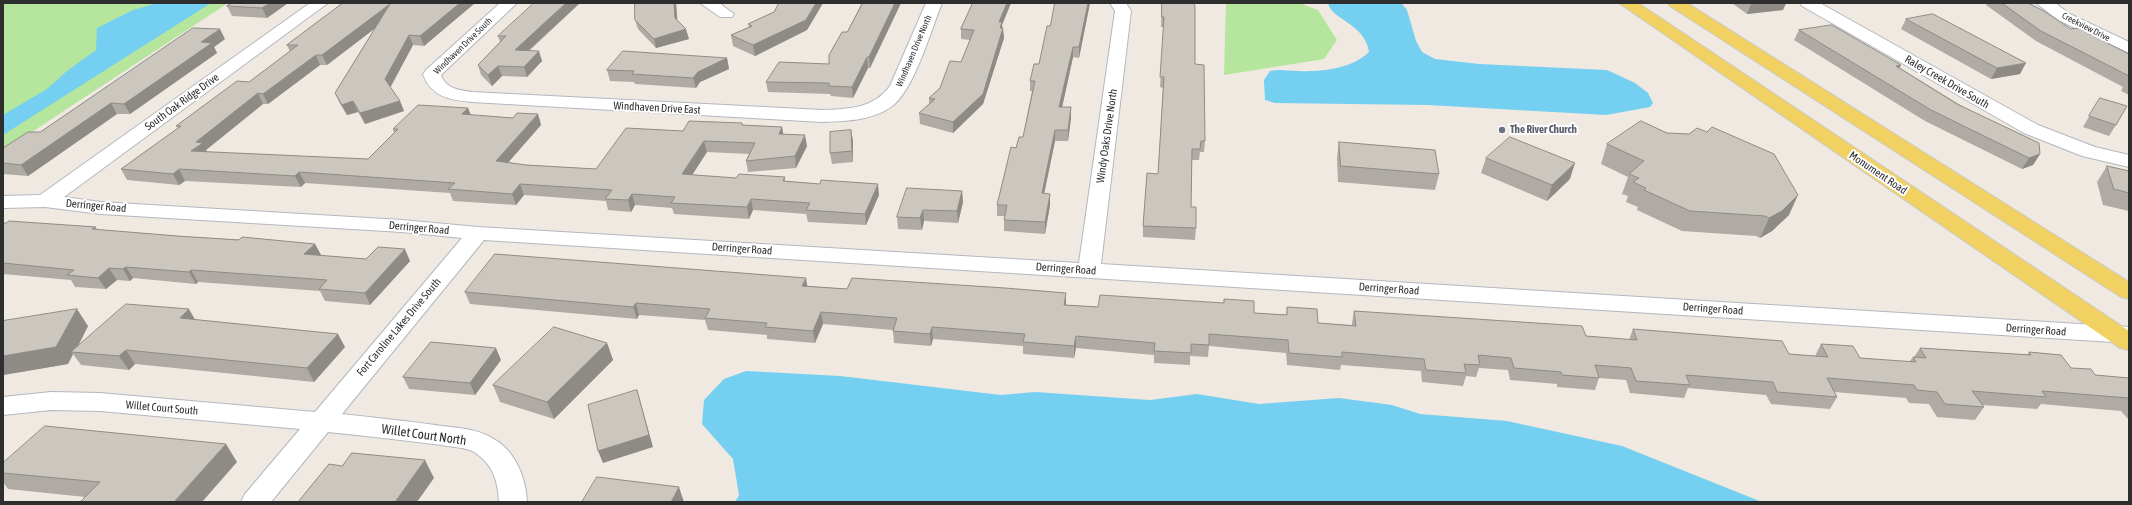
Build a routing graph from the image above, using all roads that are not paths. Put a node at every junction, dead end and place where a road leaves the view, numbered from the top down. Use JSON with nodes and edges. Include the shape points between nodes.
{"nodes":[{"id":1,"x":320,"y":3,"type":"edge"},
{"id":2,"x":508,"y":3,"type":"edge"},
{"id":3,"x":708,"y":3,"type":"edge"},
{"id":4,"x":934,"y":3,"type":"edge"},
{"id":5,"x":1118,"y":3,"type":"edge"},
{"id":6,"x":1627,"y":3,"type":"edge"},
{"id":7,"x":1676,"y":3,"type":"edge"},
{"id":8,"x":1808,"y":3,"type":"edge"},
{"id":9,"x":2044,"y":3,"type":"edge"},
{"id":10,"x":726,"y":14,"type":"dead end"},
{"id":11,"x":2129,"y":48,"type":"edge"},
{"id":12,"x":442,"y":91,"type":"joint"},
{"id":13,"x":871,"y":110,"type":"joint"},
{"id":14,"x":2129,"y":161,"type":"edge"},
{"id":15,"x":45,"y":201,"type":"junction"},
{"id":16,"x":3,"y":202,"type":"edge"},
{"id":17,"x":478,"y":233,"type":"junction"},
{"id":18,"x":1089,"y":270,"type":"junction"},
{"id":19,"x":2129,"y":292,"type":"edge"},
{"id":20,"x":2125,"y":337,"type":"edge"},
{"id":21,"x":3,"y":406,"type":"edge"},
{"id":22,"x":320,"y":422,"type":"junction"},
{"id":23,"x":255,"y":502,"type":"edge"},
{"id":24,"x":513,"y":502,"type":"edge"}],
"edges":[{"from":1,"to":15,"type":"street","name":"South Oak Ridge Drive"},
{"from":2,"to":12,"type":"street","name":"Windhaven Drive South","via":[[432,74],[434,83]]},
{"from":3,"to":10,"type":"street"},
{"from":4,"to":13,"type":"street","name":"Windhaven Drive North","via":[[899,87],[892,98]]},
{"from":5,"to":18,"type":"street","name":"Windy Oaks Drive North","via":[[1123,12]]},
{"from":6,"to":20,"type":"main road","name":"Monument Road"},
{"from":7,"to":19,"type":"main road"},
{"from":8,"to":14,"type":"street","name":"Raley Creek Drive South","via":[[2031,129],[2089,152]]},
{"from":9,"to":11,"type":"street","name":"Creekview Drive","via":[[2064,17]]},
{"from":12,"to":13,"type":"street","name":"Windhaven Drive East","via":[[472,97],[822,116],[848,115]]},
{"from":15,"to":16,"type":"street","name":"Derringer Road"},
{"from":15,"to":17,"type":"street","name":"Derringer Road","via":[[101,208]]},
{"from":17,"to":18,"type":"street","name":"Derringer Road"},
{"from":17,"to":22,"type":"street","name":"Fort Caroline Lakes Drive South"},
{"from":18,"to":20,"type":"street","name":"Derringer Road"},
{"from":21,"to":22,"type":"street","name":"Willet Court South","via":[[24,402],[81,401]]},
{"from":22,"to":23,"type":"street","name":"Fort Caroline Lakes Drive South"},
{"from":22,"to":24,"type":"street","name":"Willet Court North","via":[[434,434],[485,445],[502,461],[513,486]]}]}
